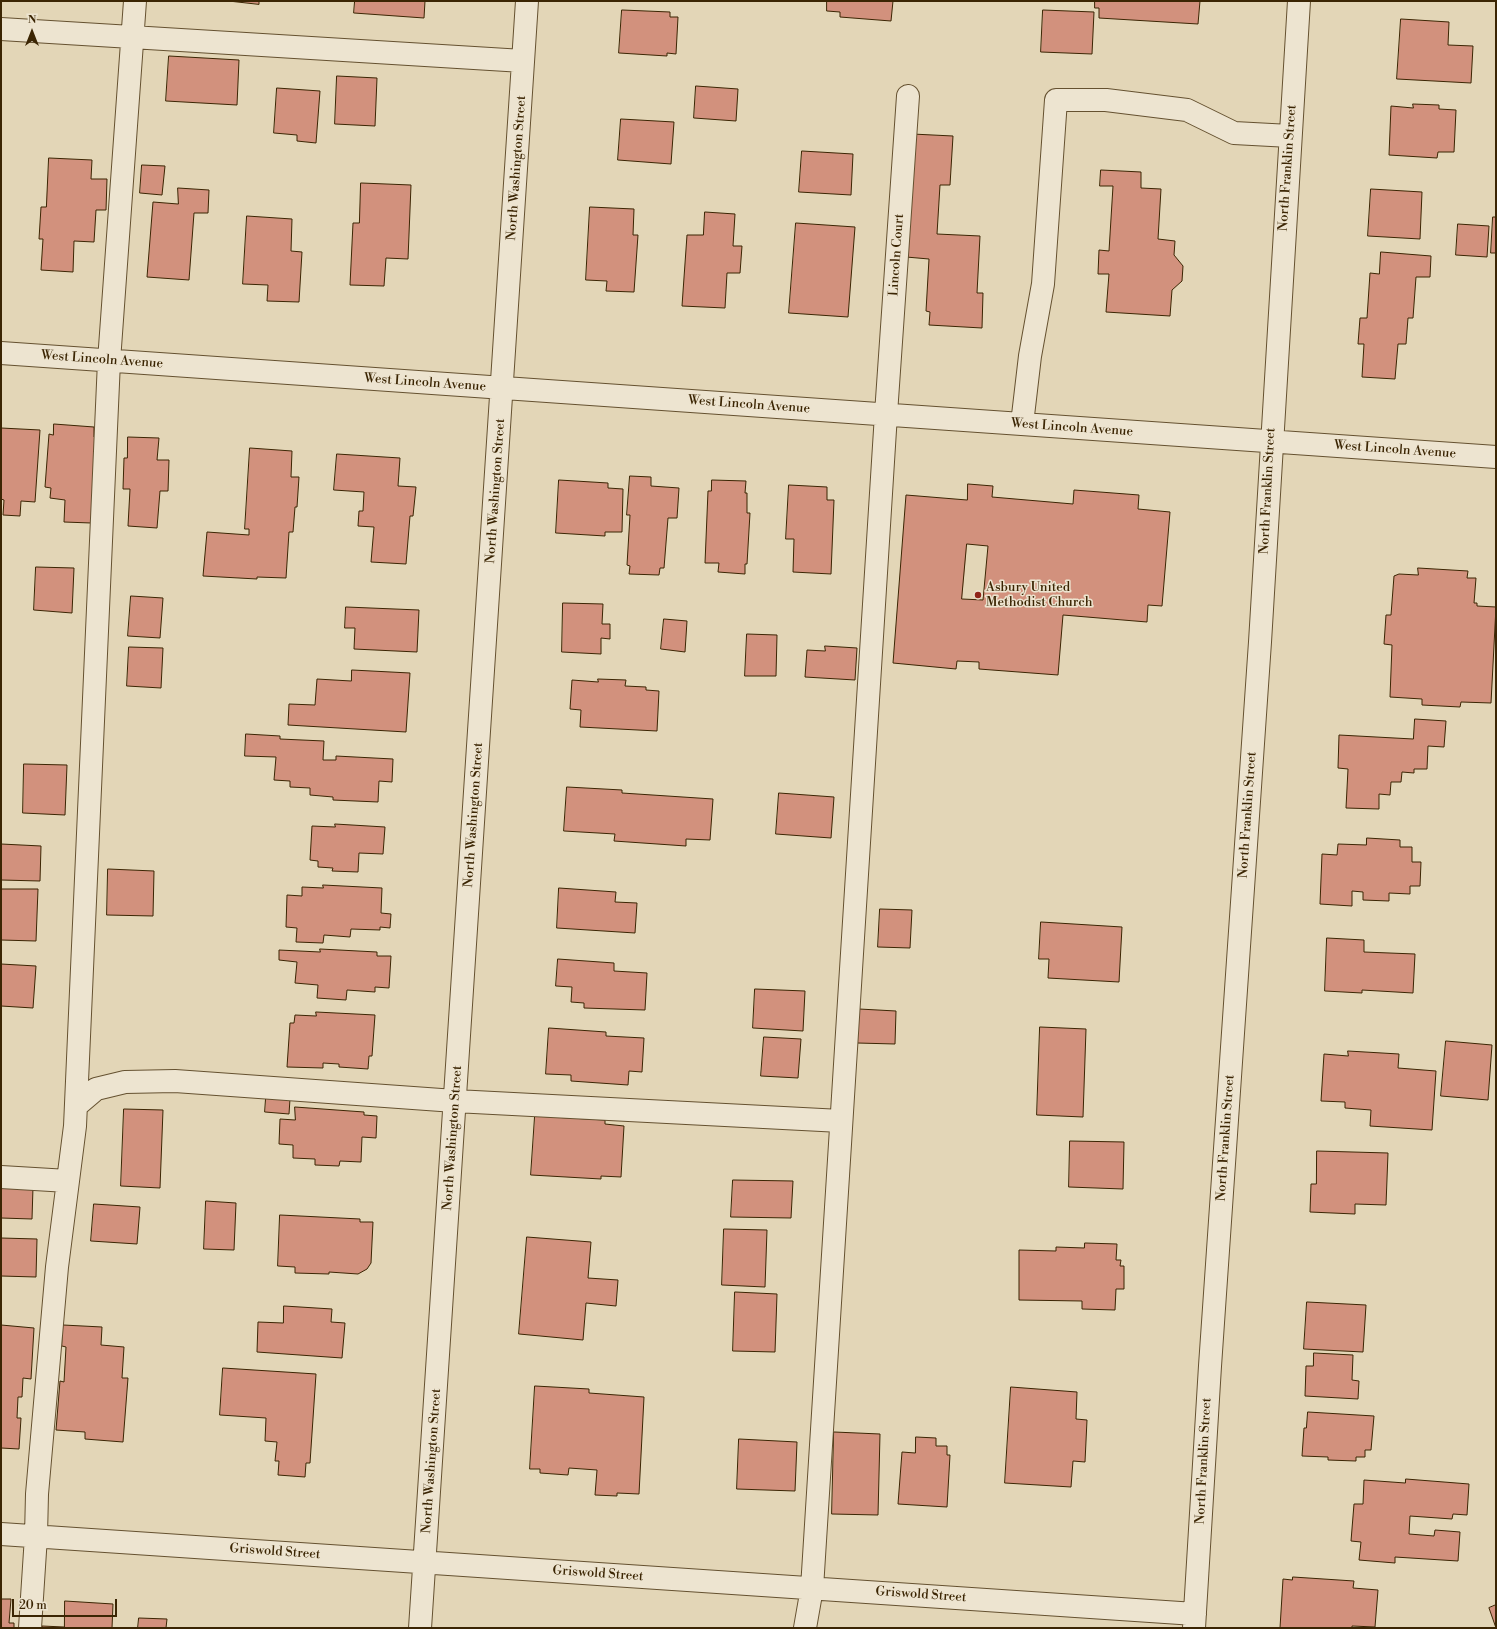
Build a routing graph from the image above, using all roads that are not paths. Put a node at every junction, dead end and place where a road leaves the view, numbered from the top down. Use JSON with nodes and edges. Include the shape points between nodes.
{"nodes":[{"id":1,"x":135,"y":1,"type":"edge"},
{"id":2,"x":527,"y":1,"type":"edge"},
{"id":3,"x":1299,"y":1,"type":"edge"},
{"id":4,"x":1,"y":29,"type":"edge"},
{"id":5,"x":132,"y":38,"type":"junction"},
{"id":6,"x":523,"y":61,"type":"junction"},
{"id":7,"x":908,"y":96,"type":"dead end"},
{"id":8,"x":1290,"y":136,"type":"junction"},
{"id":9,"x":1,"y":353,"type":"edge"},
{"id":10,"x":109,"y":361,"type":"junction"},
{"id":11,"x":503,"y":388,"type":"junction"},
{"id":12,"x":886,"y":414,"type":"junction"},
{"id":13,"x":1022,"y":424,"type":"junction"},
{"id":14,"x":1271,"y":442,"type":"junction"},
{"id":15,"x":1496,"y":457,"type":"edge"},
{"id":16,"x":455,"y":1101,"type":"junction"},
{"id":17,"x":76,"y":1106,"type":"junction"},
{"id":18,"x":841,"y":1122,"type":"junction"},
{"id":19,"x":1,"y":1177,"type":"edge"},
{"id":20,"x":68,"y":1181,"type":"junction"},
{"id":21,"x":1,"y":1534,"type":"edge"},
{"id":22,"x":36,"y":1536,"type":"junction"},
{"id":23,"x":425,"y":1562,"type":"junction"},
{"id":24,"x":812,"y":1588,"type":"junction"},
{"id":25,"x":1195,"y":1621,"type":"edge"},
{"id":26,"x":30,"y":1628,"type":"edge"},
{"id":27,"x":420,"y":1628,"type":"edge"},
{"id":28,"x":805,"y":1628,"type":"edge"}],
"edges":[{"from":1,"to":5,"type":"street"},
{"from":2,"to":6,"type":"street","name":"North Washington Street"},
{"from":3,"to":8,"type":"street","name":"North Franklin Street"},
{"from":4,"to":5,"type":"street"},
{"from":5,"to":6,"type":"street"},
{"from":5,"to":10,"type":"street"},
{"from":6,"to":11,"type":"street","name":"North Washington Street"},
{"from":7,"to":12,"type":"street","name":"Lincoln Court"},
{"from":8,"to":13,"type":"street","via":[[1234,133],[1187,110],[1106,100],[1056,100],[1043,284],[1030,356]]},
{"from":8,"to":14,"type":"street","name":"North Franklin Street"},
{"from":9,"to":10,"type":"street","name":"West Lincoln Avenue"},
{"from":10,"to":11,"type":"street","name":"West Lincoln Avenue"},
{"from":10,"to":17,"type":"street"},
{"from":11,"to":12,"type":"street","name":"West Lincoln Avenue"},
{"from":11,"to":16,"type":"street","name":"North Washington Street"},
{"from":12,"to":13,"type":"street","name":"West Lincoln Avenue"},
{"from":12,"to":18,"type":"street","name":"Lincoln Court"},
{"from":13,"to":14,"type":"street","name":"West Lincoln Avenue"},
{"from":14,"to":15,"type":"street","name":"West Lincoln Avenue"},
{"from":14,"to":25,"type":"street","name":"North Franklin Street"},
{"from":16,"to":17,"type":"street","via":[[175,1081],[125,1082],[96,1089]]},
{"from":16,"to":18,"type":"street"},
{"from":16,"to":23,"type":"street","name":"North Washington Street"},
{"from":17,"to":20,"type":"street"},
{"from":18,"to":24,"type":"street","name":"Lincoln Court"},
{"from":19,"to":20,"type":"street"},
{"from":20,"to":22,"type":"street","via":[[56,1267]]},
{"from":21,"to":22,"type":"street","name":"Griswold Street"},
{"from":22,"to":23,"type":"street","name":"Griswold Street"},
{"from":22,"to":26,"type":"street"},
{"from":23,"to":24,"type":"street","name":"Griswold Street"},
{"from":23,"to":27,"type":"street","name":"North Washington Street"},
{"from":24,"to":25,"type":"street","name":"Griswold Street"},
{"from":24,"to":28,"type":"street","name":"Lincoln Court"}]}
